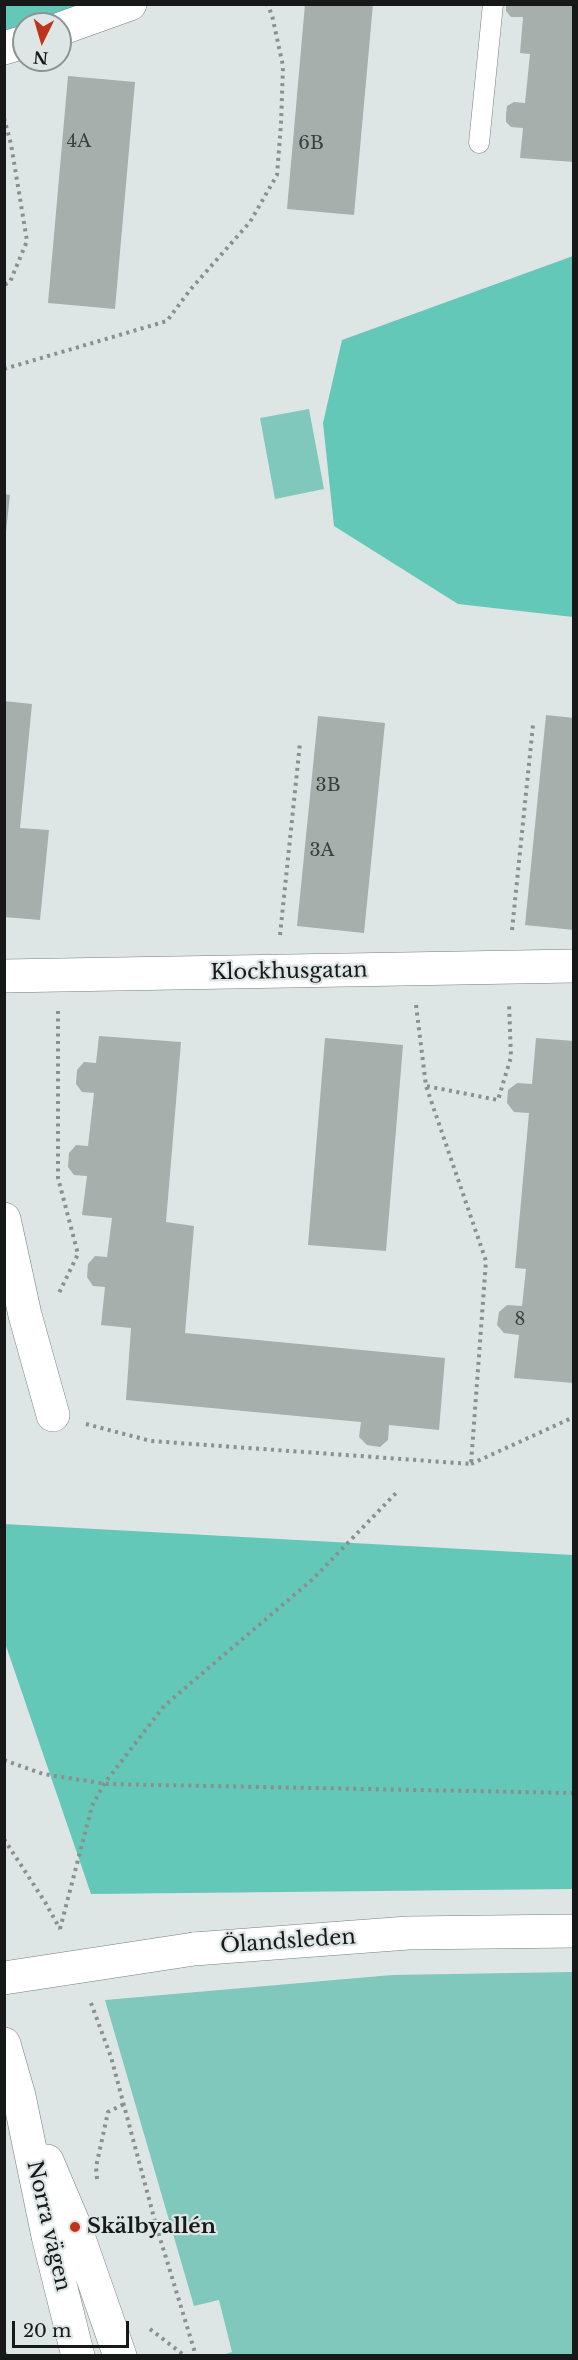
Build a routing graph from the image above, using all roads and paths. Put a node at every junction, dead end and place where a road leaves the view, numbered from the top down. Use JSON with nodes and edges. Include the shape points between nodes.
{"nodes":[{"id":1,"x":130,"y":4,"type":"edge"},
{"id":2,"x":267,"y":4,"type":"edge"},
{"id":3,"x":493,"y":4,"type":"edge"},
{"id":4,"x":72,"y":25,"type":"edge"},
{"id":5,"x":4,"y":118,"type":"edge"},
{"id":6,"x":480,"y":143,"type":"dead end"},
{"id":7,"x":4,"y":285,"type":"edge"},
{"id":8,"x":4,"y":369,"type":"edge"},
{"id":9,"x":533,"y":725,"type":"dead end"},
{"id":10,"x":300,"y":743,"type":"dead end"},
{"id":11,"x":573,"y":966,"type":"edge"},
{"id":12,"x":509,"y":967,"type":"junction"},
{"id":13,"x":411,"y":969,"type":"junction"},
{"id":14,"x":276,"y":972,"type":"junction"},
{"id":15,"x":57,"y":975,"type":"junction"},
{"id":16,"x":4,"y":976,"type":"edge"},
{"id":17,"x":426,"y":1086,"type":"junction"},
{"id":18,"x":4,"y":1219,"type":"edge"},
{"id":19,"x":58,"y":1294,"type":"dead end"},
{"id":20,"x":53,"y":1415,"type":"joint"},
{"id":21,"x":573,"y":1417,"type":"edge"},
{"id":22,"x":471,"y":1464,"type":"junction"},
{"id":23,"x":397,"y":1492,"type":"dead end"},
{"id":24,"x":4,"y":1760,"type":"edge"},
{"id":25,"x":104,"y":1784,"type":"junction"},
{"id":26,"x":573,"y":1793,"type":"edge"},
{"id":27,"x":4,"y":1839,"type":"edge"},
{"id":28,"x":60,"y":1929,"type":"junction"},
{"id":29,"x":573,"y":1931,"type":"edge"},
{"id":30,"x":64,"y":1940,"type":"dead end"},
{"id":31,"x":4,"y":1978,"type":"edge"},
{"id":32,"x":87,"y":1992,"type":"dead end"},
{"id":33,"x":4,"y":2044,"type":"edge"},
{"id":34,"x":19,"y":2096,"type":"junction"},
{"id":35,"x":124,"y":2104,"type":"junction"},
{"id":36,"x":98,"y":2187,"type":"dead end"},
{"id":37,"x":78,"y":2355,"type":"edge"},
{"id":38,"x":120,"y":2355,"type":"edge"},
{"id":39,"x":196,"y":2355,"type":"edge"}],
"edges":[{"from":1,"to":4,"type":"main road"},
{"from":2,"to":8,"type":"path","via":[[283,66],[281,124],[277,175],[250,222],[167,321]]},
{"from":3,"to":6,"type":"lane"},
{"from":5,"to":7,"type":"path","via":[[27,241],[10,282]]},
{"from":9,"to":12,"type":"path"},
{"from":10,"to":14,"type":"path"},
{"from":11,"to":12,"type":"main road","name":"Klockhusgatan"},
{"from":12,"to":13,"type":"main road","name":"Klockhusgatan"},
{"from":12,"to":17,"type":"path","via":[[510,1057],[498,1100]]},
{"from":13,"to":14,"type":"main road","name":"Klockhusgatan"},
{"from":13,"to":17,"type":"path"},
{"from":14,"to":15,"type":"main road","name":"Klockhusgatan"},
{"from":15,"to":16,"type":"main road","name":"Klockhusgatan"},
{"from":15,"to":19,"type":"path","via":[[58,1178],[78,1254]]},
{"from":17,"to":22,"type":"path","via":[[486,1261]]},
{"from":18,"to":20,"type":"main road"},
{"from":20,"to":22,"type":"path","via":[[151,1441]]},
{"from":21,"to":22,"type":"path"},
{"from":23,"to":25,"type":"path","via":[[314,1578],[164,1706]]},
{"from":24,"to":25,"type":"path","via":[[43,1774]]},
{"from":25,"to":26,"type":"path"},
{"from":25,"to":28,"type":"path","via":[[92,1806]]},
{"from":27,"to":28,"type":"path"},
{"from":28,"to":30,"type":"path"},
{"from":29,"to":31,"type":"main road","name":"Ölandsleden","bridge":true,"via":[[408,1933],[194,1949]]},
{"from":32,"to":35,"type":"path"},
{"from":33,"to":34,"type":"main road","name":"Norra vägen"},
{"from":34,"to":37,"type":"main road","name":"Norra vägen"},
{"from":34,"to":38,"type":"main road","name":"Norra vägen","via":[[75,2227]]},
{"from":35,"to":36,"type":"path","via":[[108,2112],[96,2167]]},
{"from":35,"to":39,"type":"path"}]}
